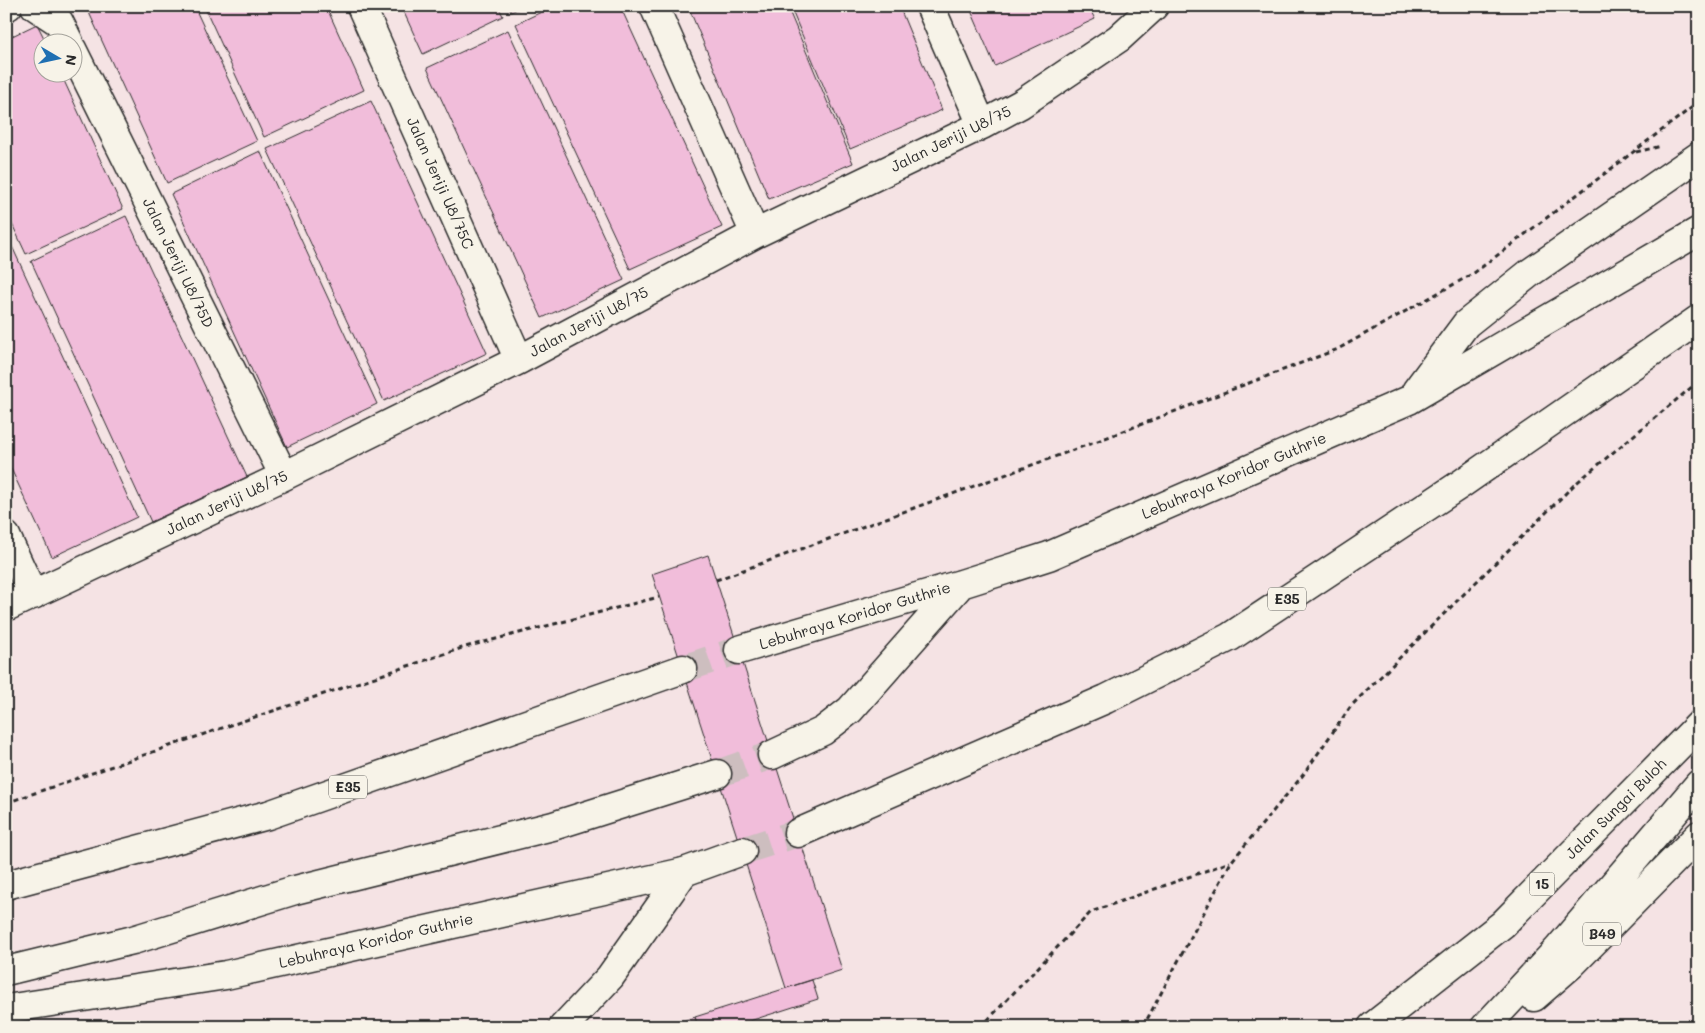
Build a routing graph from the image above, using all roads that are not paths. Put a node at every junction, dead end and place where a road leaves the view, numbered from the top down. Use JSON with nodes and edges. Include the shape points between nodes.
{"nodes":[{"id":1,"x":35,"y":6,"type":"edge"},
{"id":2,"x":361,"y":6,"type":"edge"},
{"id":3,"x":654,"y":6,"type":"edge"},
{"id":4,"x":930,"y":6,"type":"edge"},
{"id":5,"x":1154,"y":6,"type":"edge"},
{"id":6,"x":64,"y":32,"type":"edge"},
{"id":7,"x":82,"y":69,"type":"edge"},
{"id":8,"x":982,"y":125,"type":"junction"},
{"id":9,"x":1699,"y":156,"type":"edge"},
{"id":10,"x":1699,"y":231,"type":"edge"},
{"id":11,"x":755,"y":234,"type":"junction"},
{"id":12,"x":1699,"y":319,"type":"edge"},
{"id":13,"x":519,"y":360,"type":"junction"},
{"id":14,"x":1409,"y":400,"type":"junction"},
{"id":15,"x":284,"y":476,"type":"junction"},
{"id":16,"x":6,"y":536,"type":"edge"},
{"id":17,"x":961,"y":584,"type":"junction"},
{"id":18,"x":33,"y":594,"type":"junction"},
{"id":19,"x":6,"y":607,"type":"edge"},
{"id":20,"x":739,"y":650,"type":"tunnel mouth"},
{"id":21,"x":683,"y":670,"type":"tunnel mouth"},
{"id":22,"x":1699,"y":726,"type":"edge"},
{"id":23,"x":772,"y":755,"type":"tunnel mouth"},
{"id":24,"x":716,"y":774,"type":"tunnel mouth"},
{"id":25,"x":1699,"y":784,"type":"edge"},
{"id":26,"x":798,"y":833,"type":"tunnel mouth"},
{"id":27,"x":1699,"y":835,"type":"edge"},
{"id":28,"x":742,"y":851,"type":"tunnel mouth"},
{"id":29,"x":684,"y":872,"type":"junction"},
{"id":30,"x":6,"y":885,"type":"edge"},
{"id":31,"x":6,"y":971,"type":"edge"},
{"id":32,"x":6,"y":1009,"type":"edge"},
{"id":33,"x":563,"y":1027,"type":"edge"},
{"id":34,"x":1372,"y":1027,"type":"edge"},
{"id":35,"x":1485,"y":1027,"type":"edge"},
{"id":36,"x":1499,"y":1027,"type":"edge"}],
"edges":[{"from":1,"to":6,"type":"main road","via":[[59,22]]},
{"from":2,"to":13,"type":"main road","name":"Jalan Jeriji U8/75C"},
{"from":3,"to":11,"type":"main road"},
{"from":4,"to":8,"type":"main road"},
{"from":5,"to":8,"type":"main road","name":"Jalan Jeriji U8/75","via":[[1119,38],[1021,104]]},
{"from":7,"to":15,"type":"main road","name":"Jalan Jeriji U8/75D"},
{"from":8,"to":11,"type":"main road","name":"Jalan Jeriji U8/75"},
{"from":9,"to":14,"type":"main road","via":[[1531,272],[1466,324]]},
{"from":10,"to":14,"type":"main road","name":"Lebuhraya Koridor Guthrie"},
{"from":11,"to":13,"type":"main road","name":"Jalan Jeriji U8/75"},
{"from":12,"to":26,"type":"main road","number":"E35","via":[[1461,484],[1230,636],[1106,699]]},
{"from":13,"to":15,"type":"main road","name":"Jalan Jeriji U8/75"},
{"from":14,"to":17,"type":"main road","name":"Lebuhraya Koridor Guthrie","via":[[1049,556]]},
{"from":15,"to":18,"type":"main road","name":"Jalan Jeriji U8/75"},
{"from":16,"to":18,"type":"main road"},
{"from":17,"to":20,"type":"main road","name":"Lebuhraya Koridor Guthrie"},
{"from":17,"to":23,"type":"main road","via":[[850,710],[823,732]]},
{"from":18,"to":19,"type":"main road","name":"Jalan Jeriji U8/75"},
{"from":21,"to":30,"type":"main road","number":"E35","via":[[268,815]]},
{"from":22,"to":34,"type":"main road","name":"Jalan Sungai Buloh","number":"15","via":[[1504,924]]},
{"from":24,"to":31,"type":"main road","via":[[553,826],[295,890],[133,940]]},
{"from":25,"to":35,"type":"main road","via":[[1558,949]]},
{"from":27,"to":36,"type":"main road","number":"B49","via":[[1572,964]]},
{"from":28,"to":29,"type":"main road","name":"Lebuhraya Koridor Guthrie"},
{"from":29,"to":32,"type":"main road","name":"Lebuhraya Koridor Guthrie","via":[[226,975]]},
{"from":29,"to":33,"type":"main road","via":[[610,976]]}]}
